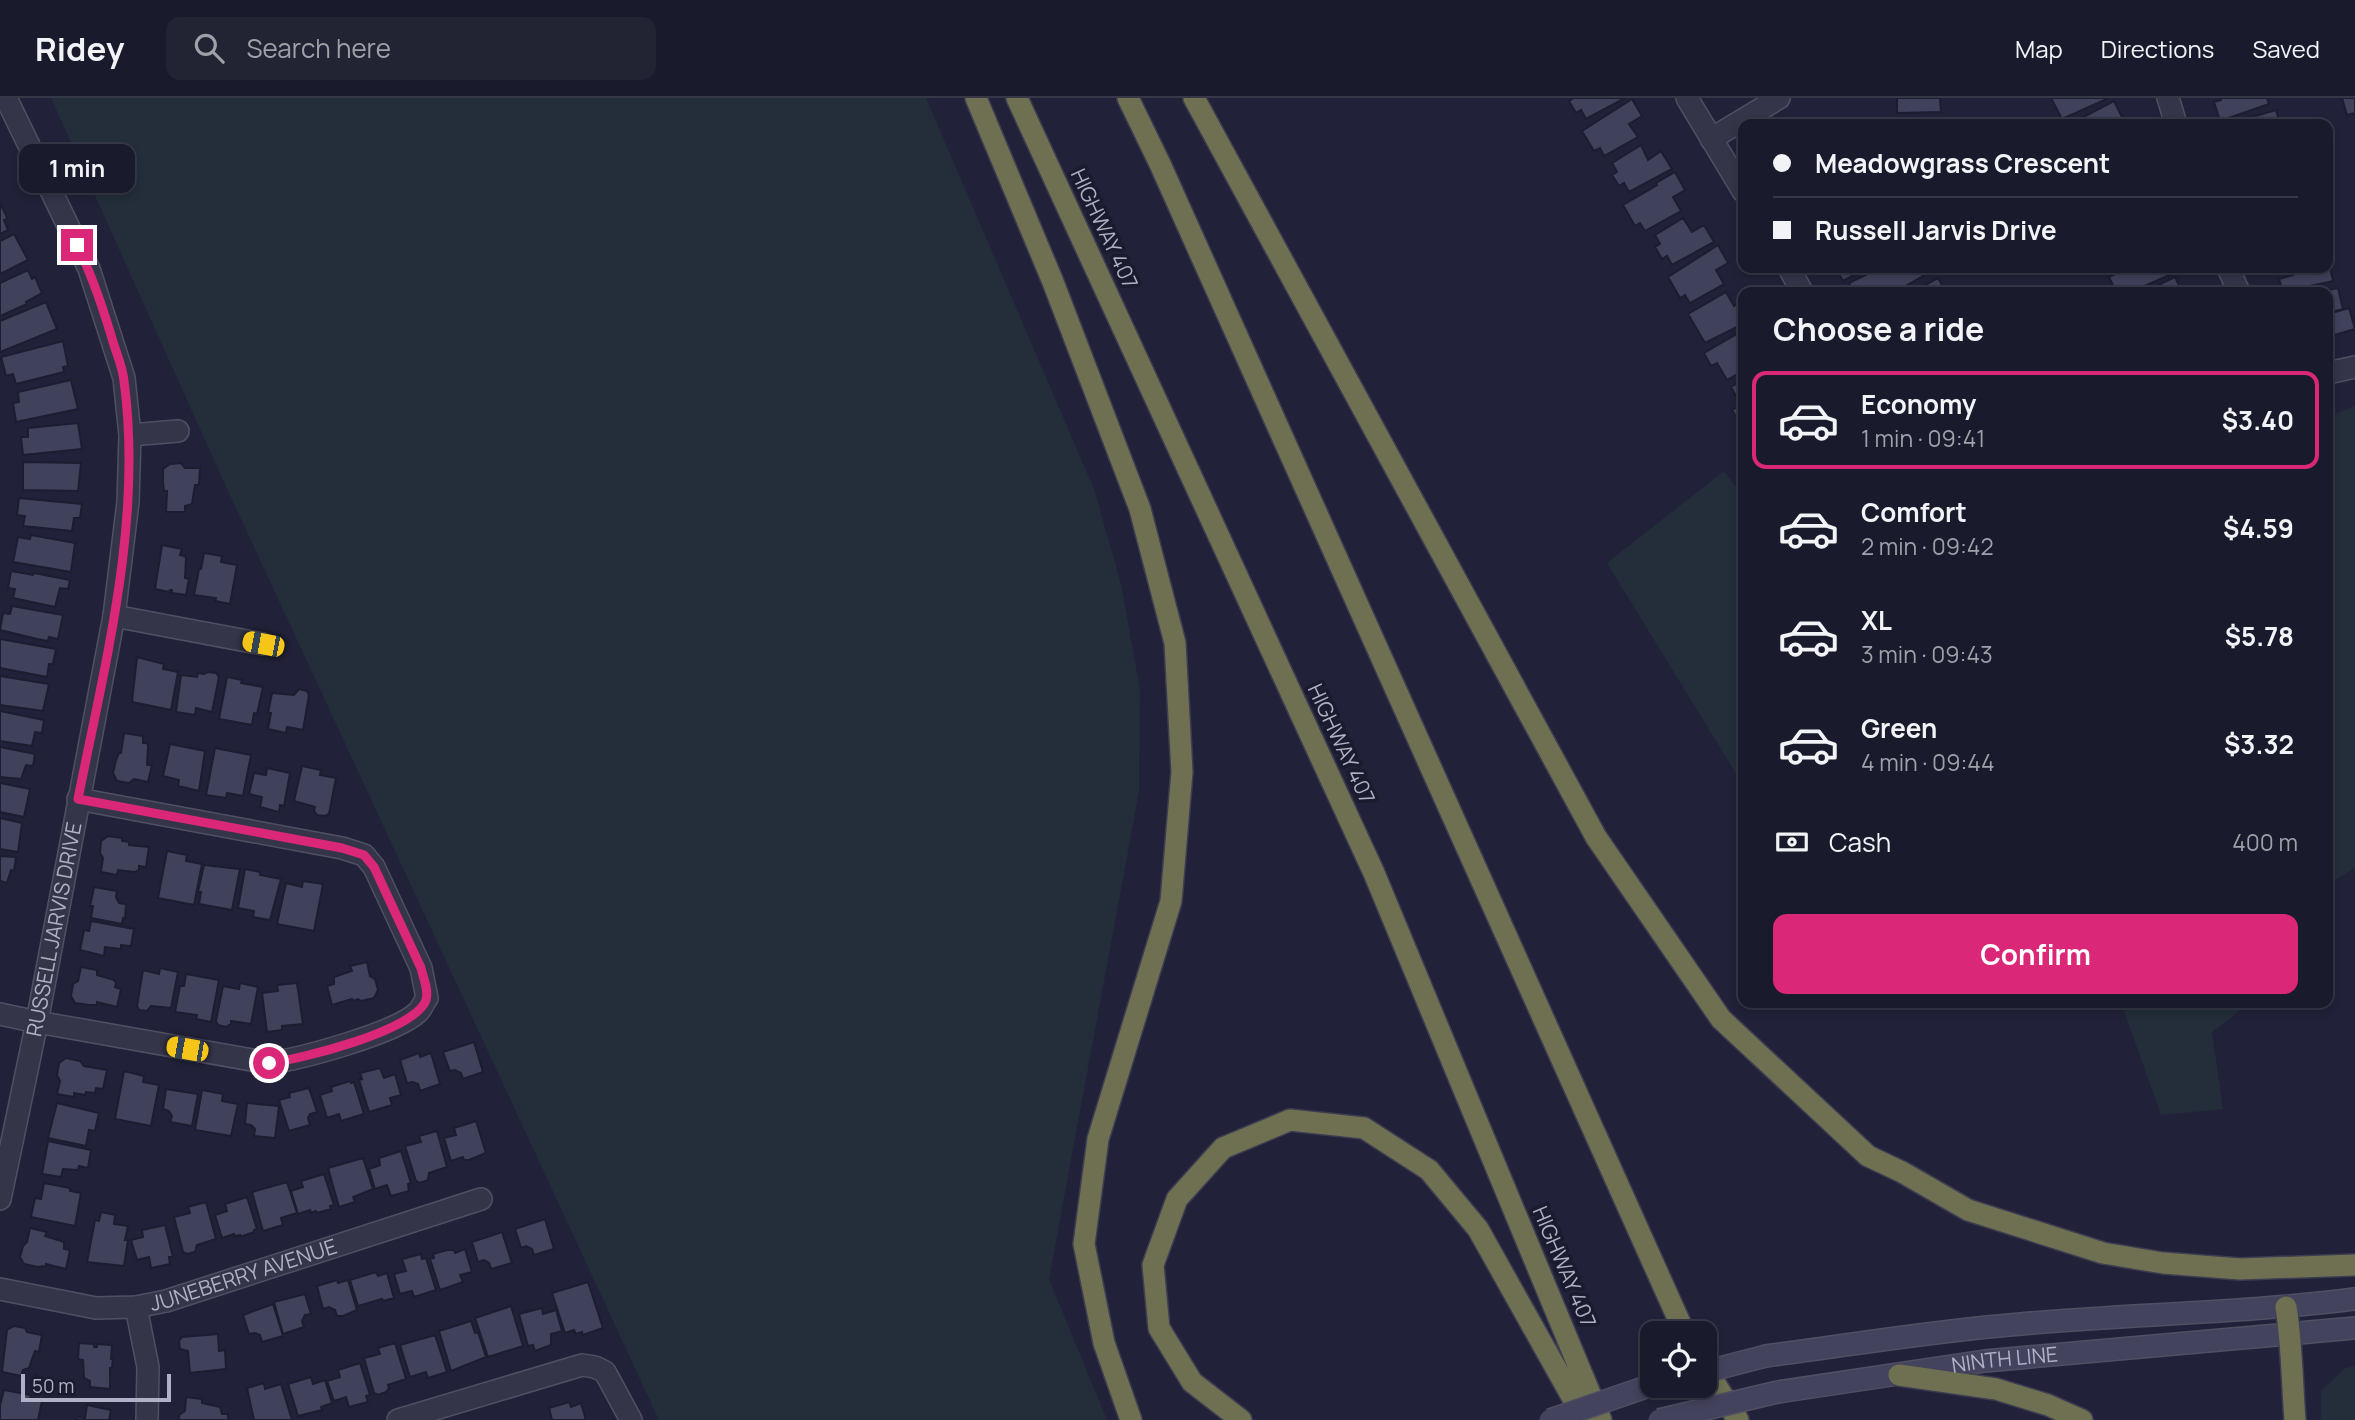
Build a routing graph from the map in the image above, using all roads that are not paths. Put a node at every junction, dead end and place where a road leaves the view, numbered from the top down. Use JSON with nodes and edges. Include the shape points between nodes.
{"nodes":[{"id":1,"x":6,"y":98,"type":"edge"},
{"id":2,"x":976,"y":98,"type":"edge"},
{"id":3,"x":1017,"y":98,"type":"edge"},
{"id":4,"x":1128,"y":98,"type":"edge"},
{"id":5,"x":1194,"y":98,"type":"edge"},
{"id":6,"x":1687,"y":98,"type":"edge"},
{"id":7,"x":1779,"y":98,"type":"edge"},
{"id":8,"x":2168,"y":98,"type":"edge"},
{"id":9,"x":1744,"y":119,"type":"edge"},
{"id":10,"x":2174,"y":119,"type":"edge"},
{"id":11,"x":1738,"y":122,"type":"edge"},
{"id":12,"x":1710,"y":139,"type":"junction"},
{"id":13,"x":1738,"y":183,"type":"edge"},
{"id":14,"x":2355,"y":367,"type":"edge"},
{"id":15,"x":2333,"y":372,"type":"edge"},
{"id":16,"x":178,"y":430,"type":"dead end"},
{"id":17,"x":130,"y":435,"type":"junction"},
{"id":18,"x":114,"y":616,"type":"junction"},
{"id":19,"x":263,"y":644,"type":"dead end"},
{"id":20,"x":78,"y":799,"type":"junction"},
{"id":21,"x":0,"y":1014,"type":"edge"},
{"id":22,"x":37,"y":1022,"type":"junction"},
{"id":23,"x":0,"y":1199,"type":"edge"},
{"id":24,"x":481,"y":1199,"type":"dead end"},
{"id":25,"x":2355,"y":1265,"type":"edge"},
{"id":26,"x":0,"y":1289,"type":"edge"},
{"id":27,"x":2355,"y":1299,"type":"edge"},
{"id":28,"x":136,"y":1307,"type":"junction"},
{"id":29,"x":2286,"y":1307,"type":"junction"},
{"id":30,"x":1679,"y":1321,"type":"edge"},
{"id":31,"x":2355,"y":1328,"type":"edge"},
{"id":32,"x":2291,"y":1335,"type":"junction"},
{"id":33,"x":1717,"y":1370,"type":"edge"},
{"id":34,"x":1899,"y":1375,"type":"junction"},
{"id":35,"x":1717,"y":1387,"type":"edge"},
{"id":36,"x":1640,"y":1389,"type":"edge"},
{"id":37,"x":1715,"y":1398,"type":"edge"},
{"id":38,"x":147,"y":1420,"type":"edge"},
{"id":39,"x":398,"y":1420,"type":"edge"},
{"id":40,"x":631,"y":1420,"type":"edge"},
{"id":41,"x":1131,"y":1420,"type":"edge"},
{"id":42,"x":1241,"y":1420,"type":"edge"},
{"id":43,"x":1550,"y":1420,"type":"edge"},
{"id":44,"x":1585,"y":1420,"type":"edge"},
{"id":45,"x":1601,"y":1420,"type":"edge"},
{"id":46,"x":1659,"y":1420,"type":"edge"},
{"id":47,"x":1725,"y":1420,"type":"edge"},
{"id":48,"x":1738,"y":1420,"type":"edge"},
{"id":49,"x":2082,"y":1420,"type":"edge"},
{"id":50,"x":2295,"y":1420,"type":"edge"}],
"edges":[{"from":1,"to":17,"type":"street","name":"RUSSELL JARVIS DRIVE","via":[[89,269],[124,378]]},
{"from":2,"to":41,"type":"highway","via":[[1140,509],[1175,643],[1182,772],[1171,901],[1098,1139],[1084,1244],[1104,1343]]},
{"from":3,"to":45,"type":"highway","name":"HIGHWAY 407","via":[[1374,873]]},
{"from":4,"to":30,"type":"highway"},
{"from":5,"to":25,"type":"highway","via":[[1596,837],[1721,1019],[1868,1156],[1968,1210],[2102,1253],[2163,1263],[2240,1269]]},
{"from":6,"to":12,"type":"street"},
{"from":7,"to":9,"type":"street"},
{"from":8,"to":10,"type":"street"},
{"from":11,"to":12,"type":"street"},
{"from":12,"to":13,"type":"street"},
{"from":14,"to":15,"type":"street"},
{"from":16,"to":17,"type":"street"},
{"from":17,"to":18,"type":"street","name":"RUSSELL JARVIS DRIVE","via":[[128,502]]},
{"from":18,"to":19,"type":"street"},
{"from":18,"to":20,"type":"street","name":"RUSSELL JARVIS DRIVE"},
{"from":20,"to":22,"type":"street","name":"RUSSELL JARVIS DRIVE"},
{"from":20,"to":22,"type":"street","via":[[364,855],[374,867],[421,968],[427,998],[419,1011],[379,1033],[269,1063]]},
{"from":21,"to":22,"type":"street"},
{"from":22,"to":23,"type":"street","name":"RUSSELL JARVIS DRIVE"},
{"from":24,"to":28,"type":"street","name":"JUNEBERRY AVENUE"},
{"from":26,"to":28,"type":"street","name":"JUNEBERRY AVENUE","via":[[96,1308]]},
{"from":27,"to":29,"type":"main road","name":"NINTH LINE"},
{"from":28,"to":38,"type":"street","via":[[148,1367]]},
{"from":29,"to":32,"type":"highway"},
{"from":29,"to":33,"type":"main road","name":"NINTH LINE","bridge":true,"via":[[1996,1326],[1766,1356]]},
{"from":31,"to":32,"type":"main road","name":"NINTH LINE"},
{"from":32,"to":34,"type":"main road","name":"NINTH LINE","via":[[1985,1361]]},
{"from":32,"to":50,"type":"highway"},
{"from":34,"to":46,"type":"main road","name":"NINTH LINE","bridge":true,"via":[[1778,1392]]},
{"from":34,"to":49,"type":"highway","via":[[1996,1390]]},
{"from":35,"to":48,"type":"highway"},
{"from":36,"to":43,"type":"main road","bridge":true},
{"from":37,"to":47,"type":"highway"},
{"from":39,"to":40,"type":"street","via":[[582,1365],[605,1372]]},
{"from":42,"to":44,"type":"highway","via":[[1192,1382],[1159,1328],[1153,1265],[1177,1199],[1223,1148],[1290,1120],[1364,1128],[1429,1170],[1478,1229]]}]}
